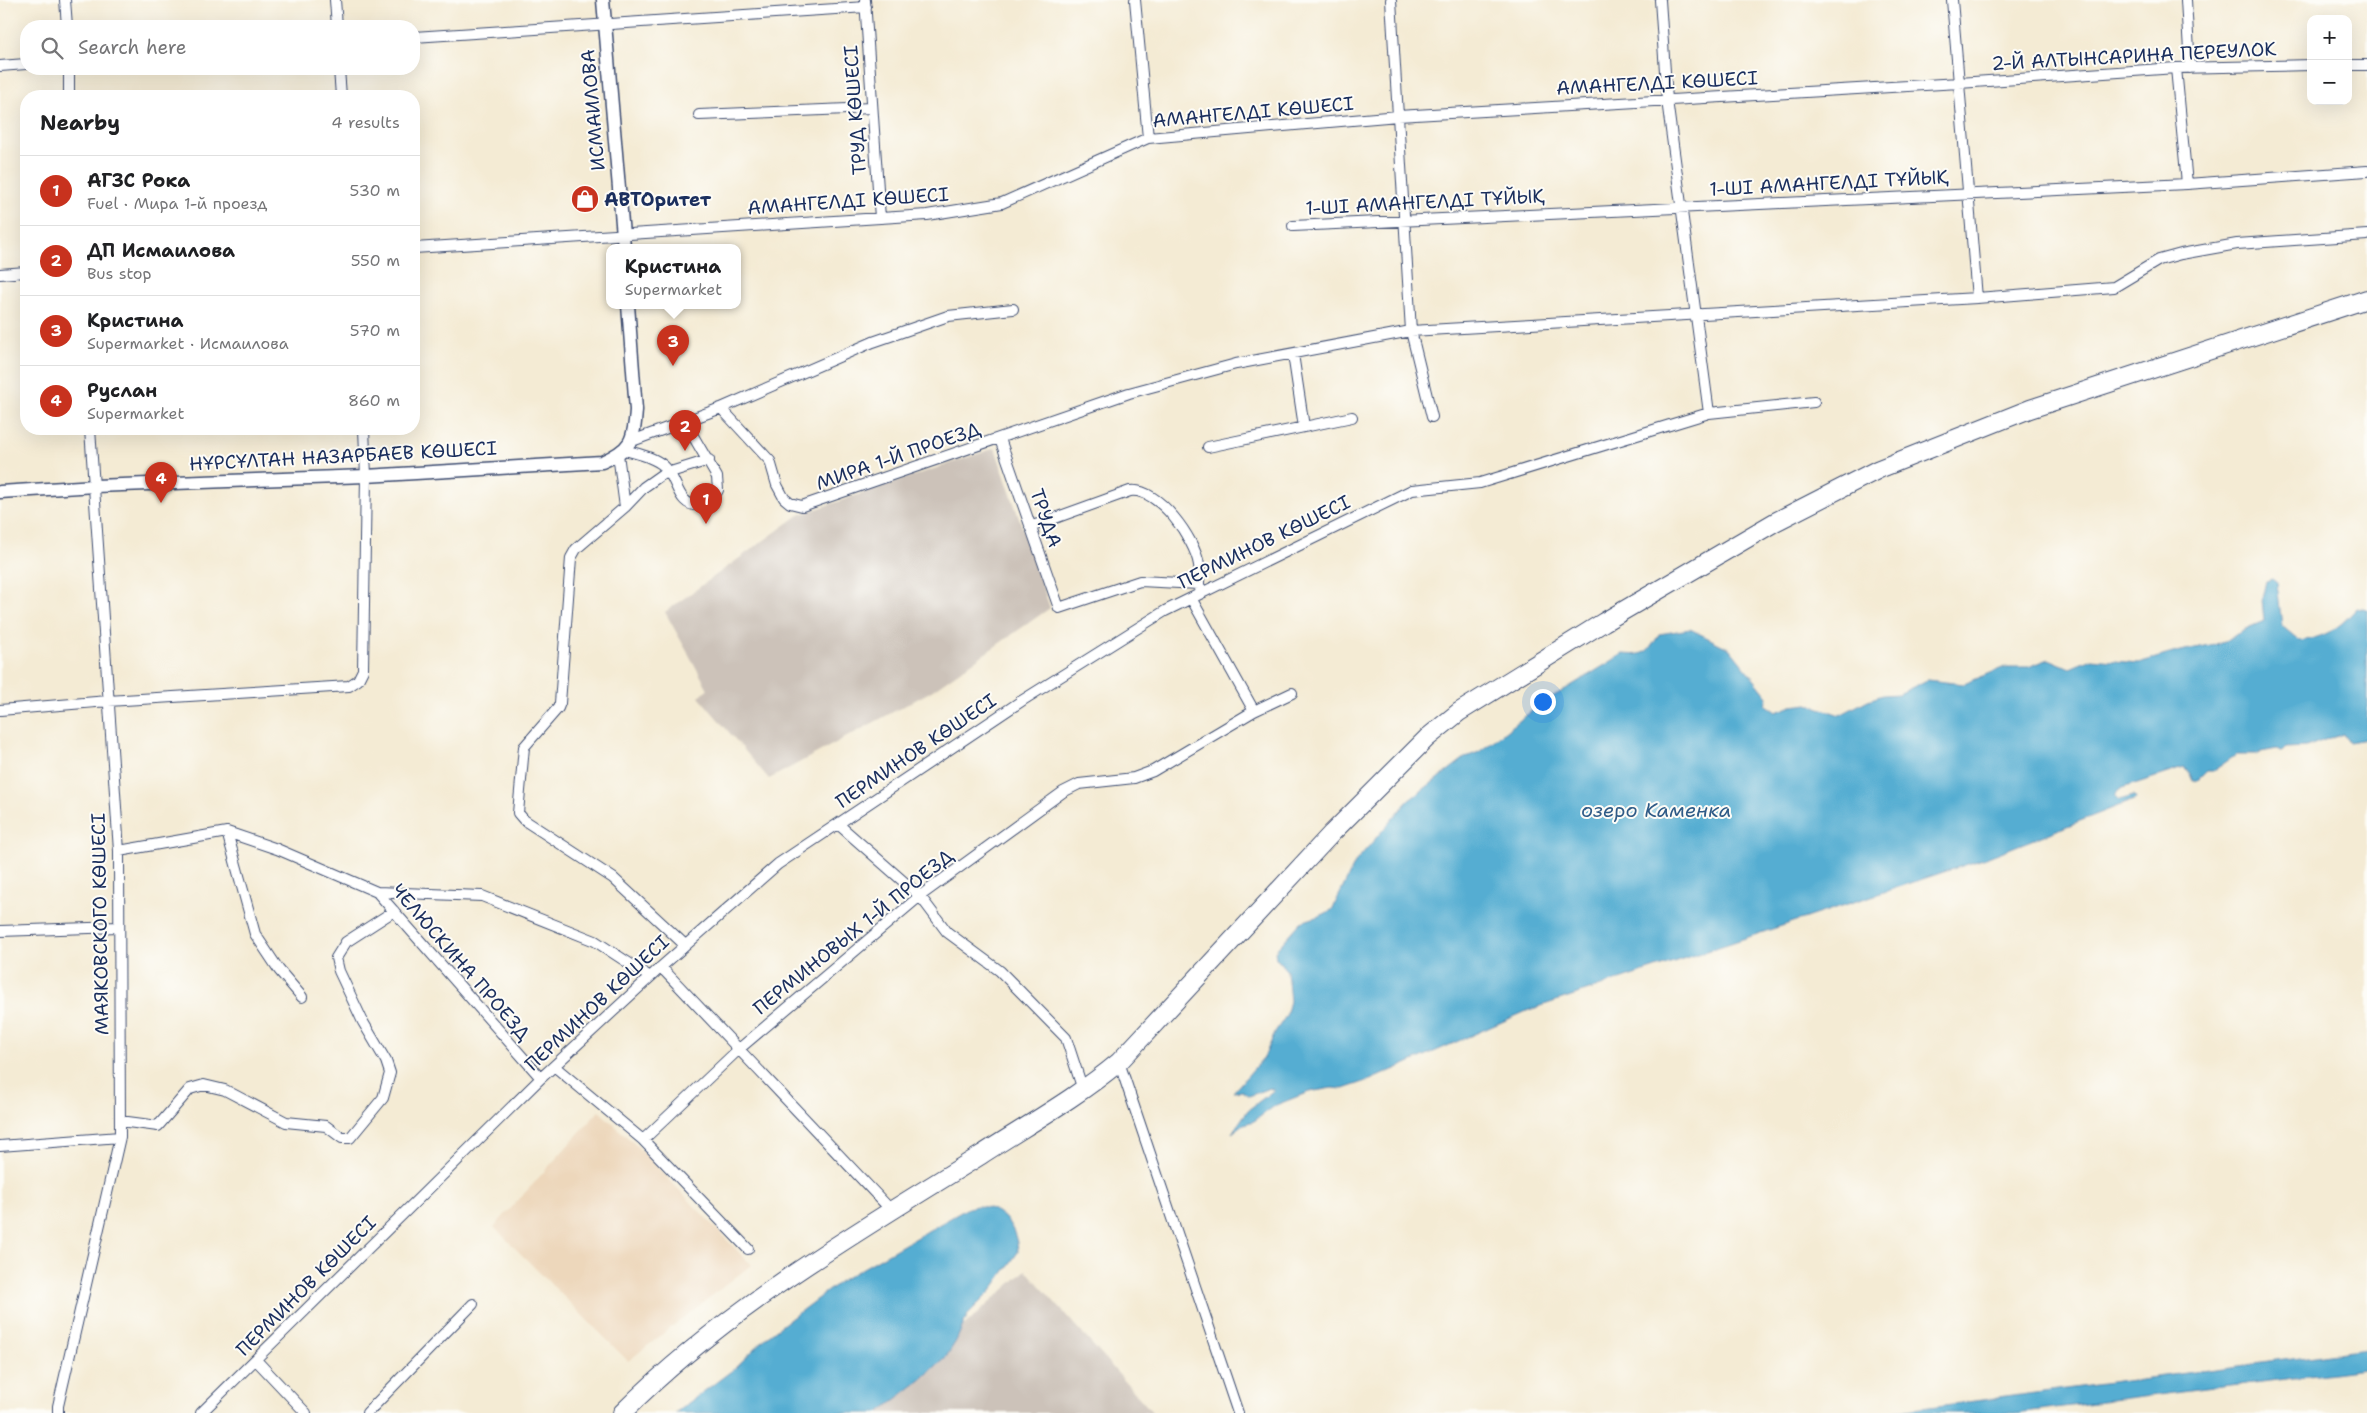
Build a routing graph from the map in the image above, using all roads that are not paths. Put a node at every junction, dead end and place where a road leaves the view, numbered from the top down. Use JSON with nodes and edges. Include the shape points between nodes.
{"nodes":[{"id":1,"x":65,"y":0,"type":"edge"},
{"id":2,"x":335,"y":0,"type":"edge"},
{"id":3,"x":603,"y":0,"type":"edge"},
{"id":4,"x":1134,"y":0,"type":"edge"},
{"id":5,"x":1391,"y":0,"type":"edge"},
{"id":6,"x":1660,"y":0,"type":"edge"},
{"id":7,"x":1952,"y":0,"type":"edge"},
{"id":8,"x":2186,"y":0,"type":"edge"},
{"id":9,"x":865,"y":4,"type":"edge"},
{"id":10,"x":67,"y":20,"type":"edge"},
{"id":11,"x":337,"y":20,"type":"edge"},
{"id":12,"x":605,"y":24,"type":"junction"},
{"id":13,"x":420,"y":38,"type":"edge"},
{"id":14,"x":20,"y":64,"type":"edge"},
{"id":15,"x":2307,"y":65,"type":"edge"},
{"id":16,"x":2352,"y":65,"type":"edge"},
{"id":17,"x":2367,"y":65,"type":"edge"},
{"id":18,"x":0,"y":66,"type":"edge"},
{"id":19,"x":2176,"y":68,"type":"junction"},
{"id":20,"x":2190,"y":68,"type":"junction"},
{"id":21,"x":69,"y":75,"type":"edge"},
{"id":22,"x":339,"y":75,"type":"edge"},
{"id":23,"x":1959,"y":83,"type":"junction"},
{"id":24,"x":69,"y":90,"type":"edge"},
{"id":25,"x":341,"y":90,"type":"edge"},
{"id":26,"x":1667,"y":100,"type":"junction"},
{"id":27,"x":872,"y":108,"type":"junction"},
{"id":28,"x":698,"y":115,"type":"dead end"},
{"id":29,"x":1398,"y":116,"type":"junction"},
{"id":30,"x":1148,"y":138,"type":"junction"},
{"id":31,"x":2367,"y":171,"type":"edge"},
{"id":32,"x":2187,"y":184,"type":"junction"},
{"id":33,"x":1968,"y":194,"type":"junction"},
{"id":34,"x":1682,"y":208,"type":"junction"},
{"id":35,"x":880,"y":218,"type":"junction"},
{"id":36,"x":1404,"y":220,"type":"junction"},
{"id":37,"x":1293,"y":226,"type":"dead end"},
{"id":38,"x":2367,"y":235,"type":"edge"},
{"id":39,"x":623,"y":241,"type":"edge"},
{"id":40,"x":420,"y":248,"type":"edge"},
{"id":41,"x":20,"y":272,"type":"edge"},
{"id":42,"x":0,"y":274,"type":"edge"},
{"id":43,"x":1977,"y":298,"type":"junction"},
{"id":44,"x":2367,"y":299,"type":"edge"},
{"id":45,"x":628,"y":309,"type":"edge"},
{"id":46,"x":1013,"y":309,"type":"dead end"},
{"id":47,"x":1696,"y":314,"type":"junction"},
{"id":48,"x":1411,"y":331,"type":"junction"},
{"id":49,"x":1294,"y":354,"type":"junction"},
{"id":50,"x":1814,"y":402,"type":"dead end"},
{"id":51,"x":721,"y":408,"type":"junction"},
{"id":52,"x":1709,"y":413,"type":"junction"},
{"id":53,"x":1352,"y":417,"type":"dead end"},
{"id":54,"x":1432,"y":417,"type":"dead end"},
{"id":55,"x":685,"y":422,"type":"junction"},
{"id":56,"x":1304,"y":427,"type":"junction"},
{"id":57,"x":91,"y":435,"type":"edge"},
{"id":58,"x":364,"y":435,"type":"edge"},
{"id":59,"x":1000,"y":439,"type":"junction"},
{"id":60,"x":1208,"y":447,"type":"dead end"},
{"id":61,"x":625,"y":448,"type":"junction"},
{"id":62,"x":709,"y":460,"type":"junction"},
{"id":63,"x":670,"y":471,"type":"junction"},
{"id":64,"x":366,"y":476,"type":"junction"},
{"id":65,"x":95,"y":486,"type":"junction"},
{"id":66,"x":0,"y":492,"type":"edge"},
{"id":67,"x":625,"y":507,"type":"junction"},
{"id":68,"x":1030,"y":527,"type":"junction"},
{"id":69,"x":1200,"y":588,"type":"junction"},
{"id":70,"x":1191,"y":598,"type":"junction"},
{"id":71,"x":1292,"y":693,"type":"dead end"},
{"id":72,"x":108,"y":701,"type":"junction"},
{"id":73,"x":0,"y":710,"type":"edge"},
{"id":74,"x":1254,"y":711,"type":"junction"},
{"id":75,"x":838,"y":824,"type":"junction"},
{"id":76,"x":227,"y":832,"type":"junction"},
{"id":77,"x":119,"y":851,"type":"junction"},
{"id":78,"x":377,"y":892,"type":"junction"},
{"id":79,"x":920,"y":896,"type":"junction"},
{"id":80,"x":394,"y":912,"type":"junction"},
{"id":81,"x":119,"y":927,"type":"junction"},
{"id":82,"x":0,"y":932,"type":"edge"},
{"id":83,"x":686,"y":945,"type":"junction"},
{"id":84,"x":661,"y":967,"type":"junction"},
{"id":85,"x":650,"y":977,"type":"junction"},
{"id":86,"x":302,"y":996,"type":"dead end"},
{"id":87,"x":739,"y":1049,"type":"junction"},
{"id":88,"x":1119,"y":1062,"type":"junction"},
{"id":89,"x":554,"y":1066,"type":"junction"},
{"id":90,"x":541,"y":1078,"type":"junction"},
{"id":91,"x":1083,"y":1090,"type":"junction"},
{"id":92,"x":120,"y":1121,"type":"junction"},
{"id":93,"x":120,"y":1137,"type":"junction"},
{"id":94,"x":643,"y":1140,"type":"junction"},
{"id":95,"x":0,"y":1146,"type":"edge"},
{"id":96,"x":892,"y":1211,"type":"junction"},
{"id":97,"x":748,"y":1249,"type":"dead end"},
{"id":98,"x":473,"y":1304,"type":"dead end"},
{"id":99,"x":256,"y":1360,"type":"junction"},
{"id":100,"x":58,"y":1413,"type":"edge"},
{"id":101,"x":201,"y":1413,"type":"edge"},
{"id":102,"x":306,"y":1413,"type":"edge"},
{"id":103,"x":367,"y":1413,"type":"edge"},
{"id":104,"x":622,"y":1413,"type":"edge"},
{"id":105,"x":1238,"y":1413,"type":"edge"}],
"edges":[{"from":1,"to":10,"type":"street"},
{"from":2,"to":11,"type":"street"},
{"from":3,"to":12,"type":"street","name":"ИСМАИЛОВА"},
{"from":4,"to":30,"type":"street"},
{"from":5,"to":29,"type":"street"},
{"from":6,"to":26,"type":"street"},
{"from":7,"to":23,"type":"street"},
{"from":8,"to":20,"type":"street"},
{"from":9,"to":12,"type":"street"},
{"from":9,"to":27,"type":"street","name":"ТРУД КӨШЕСІ"},
{"from":12,"to":13,"type":"street"},
{"from":12,"to":39,"type":"street","name":"ИСМАИЛОВА"},
{"from":14,"to":18,"type":"street"},
{"from":15,"to":20,"type":"street","name":"2-Й АЛТЫНСАРИНА ПЕРЕУЛОК"},
{"from":16,"to":17,"type":"street"},
{"from":19,"to":20,"type":"street","name":"2-Й АЛТЫНСАРИНА ПЕРЕУЛОК"},
{"from":19,"to":23,"type":"street","name":"2-Й АЛТЫНСАРИНА ПЕРЕУЛОК"},
{"from":19,"to":32,"type":"street"},
{"from":21,"to":24,"type":"street"},
{"from":22,"to":25,"type":"street"},
{"from":23,"to":26,"type":"street","name":"АМАНГЕЛДІ КӨШЕСІ"},
{"from":23,"to":33,"type":"street"},
{"from":26,"to":29,"type":"street","name":"АМАНГЕЛДІ КӨШЕСІ"},
{"from":26,"to":34,"type":"street"},
{"from":27,"to":28,"type":"street"},
{"from":27,"to":35,"type":"street","name":"ТРУД КӨШЕСІ"},
{"from":29,"to":30,"type":"street","name":"АМАНГЕЛДІ КӨШЕСІ"},
{"from":29,"to":36,"type":"street"},
{"from":30,"to":35,"type":"street","name":"АМАНГЕЛДІ КӨШЕСІ","via":[[1002,203],[927,215]]},
{"from":31,"to":32,"type":"street","name":"1-ШІ АМАНГЕЛДІ ТҰЙЫҚ"},
{"from":32,"to":33,"type":"street","name":"1-ШІ АМАНГЕЛДІ ТҰЙЫҚ"},
{"from":33,"to":34,"type":"street","name":"1-ШІ АМАНГЕЛДІ ТҰЙЫҚ"},
{"from":33,"to":43,"type":"street"},
{"from":34,"to":36,"type":"street","name":"1-ШІ АМАНГЕЛДІ ТҰЙЫҚ"},
{"from":34,"to":47,"type":"street"},
{"from":35,"to":39,"type":"street","name":"АМАНГЕЛДІ КӨШЕСІ"},
{"from":36,"to":37,"type":"street","name":"1-ШІ АМАНГЕЛДІ ТҰЙЫҚ"},
{"from":36,"to":48,"type":"street"},
{"from":38,"to":43,"type":"street","via":[[2227,246],[2159,260],[2114,287]]},
{"from":39,"to":40,"type":"street","name":"АМАНГЕЛДІ КӨШЕСІ"},
{"from":41,"to":42,"type":"street"},
{"from":43,"to":47,"type":"street"},
{"from":44,"to":88,"type":"highway","via":[[2030,409],[1879,468],[1774,522],[1604,622],[1458,712],[1427,738],[1332,833]]},
{"from":45,"to":61,"type":"street","via":[[636,410]]},
{"from":46,"to":51,"type":"street","name":"НҰРСҰЛТАН НАЗАРБАЕВ КӨШЕСІ","via":[[948,316],[873,342]]},
{"from":47,"to":48,"type":"street"},
{"from":47,"to":52,"type":"street"},
{"from":48,"to":49,"type":"street"},
{"from":48,"to":54,"type":"street"},
{"from":49,"to":56,"type":"street"},
{"from":49,"to":59,"type":"street","name":"МИРА 1-Й ПРОЕЗД","via":[[1236,364],[1129,393]]},
{"from":50,"to":52,"type":"street","name":"ПЕРМИНОВ КӨШЕСІ"},
{"from":51,"to":55,"type":"street","name":"НҰРСҰЛТАН НАЗАРБАЕВ КӨШЕСІ"},
{"from":51,"to":59,"type":"street","name":"МИРА 1-Й ПРОЕЗД","via":[[770,461],[781,494],[798,506],[806,506]]},
{"from":52,"to":69,"type":"street","name":"ПЕРМИНОВ КӨШЕСІ","via":[[1485,481],[1404,492]]},
{"from":53,"to":56,"type":"street"},
{"from":55,"to":61,"type":"street","name":"НҰРСҰЛТАН НАЗАРБАЕВ КӨШЕСІ"},
{"from":55,"to":62,"type":"street"},
{"from":56,"to":60,"type":"street"},
{"from":57,"to":65,"type":"street","name":"МАЯКОВСКОГО КӨШЕСІ"},
{"from":58,"to":64,"type":"street"},
{"from":59,"to":68,"type":"street","name":"ТРУДА"},
{"from":61,"to":63,"type":"street","via":[[656,461]]},
{"from":61,"to":64,"type":"street","name":"НҰРСҰЛТАН НАЗАРБАЕВ КӨШЕСІ","via":[[602,462]]},
{"from":61,"to":67,"type":"street"},
{"from":62,"to":63,"type":"street"},
{"from":62,"to":63,"type":"street","via":[[717,476],[718,490],[714,497],[701,505],[688,503],[682,498]]},
{"from":63,"to":67,"type":"street","via":[[652,480]]},
{"from":64,"to":65,"type":"street","name":"НҰРСҰЛТАН НАЗАРБАЕВ КӨШЕСІ"},
{"from":64,"to":72,"type":"street","via":[[363,670],[356,682],[349,686]]},
{"from":65,"to":66,"type":"street","name":"НҰРСҰЛТАН НАЗАРБАЕВ КӨШЕСІ"},
{"from":65,"to":72,"type":"street","name":"МАЯКОВСКОГО КӨШЕСІ"},
{"from":67,"to":83,"type":"street","via":[[576,549],[571,558],[560,703],[524,747],[518,810],[519,816],[612,878]]},
{"from":68,"to":69,"type":"street","name":"ТРУДА","via":[[1059,608],[1140,581]]},
{"from":68,"to":69,"type":"street","via":[[1130,491],[1143,492],[1161,504],[1186,535],[1199,564]]},
{"from":69,"to":70,"type":"street","name":"ПЕРМИНОВ КӨШЕСІ"},
{"from":70,"to":74,"type":"street"},
{"from":70,"to":75,"type":"street","name":"ПЕРМИНОВ КӨШЕСІ","via":[[1023,700]]},
{"from":71,"to":74,"type":"street","name":"ПЕРМИНОВЫХ 1-Й ПРОЕЗД"},
{"from":72,"to":73,"type":"street"},
{"from":72,"to":77,"type":"street","name":"МАЯКОВСКОГО КӨШЕСІ"},
{"from":74,"to":79,"type":"street","name":"ПЕРМИНОВЫХ 1-Й ПРОЕЗД","via":[[1152,771],[1134,778],[1085,782],[1072,787]]},
{"from":75,"to":79,"type":"street"},
{"from":75,"to":83,"type":"street","name":"ПЕРМИНОВ КӨШЕСІ","via":[[778,864]]},
{"from":76,"to":77,"type":"street","name":"ЧЕЛЮСКИНА ПРОЕЗД"},
{"from":76,"to":78,"type":"street","name":"ЧЕЛЮСКИНА ПРОЕЗД","via":[[277,849]]},
{"from":76,"to":86,"type":"street","via":[[255,934],[279,970]]},
{"from":77,"to":81,"type":"street","name":"МАЯКОВСКОГО КӨШЕСІ"},
{"from":78,"to":80,"type":"street","name":"ЧЕЛЮСКИНА ПРОЕЗД"},
{"from":78,"to":85,"type":"street","via":[[482,896],[595,941]]},
{"from":79,"to":87,"type":"street","name":"ПЕРМИНОВЫХ 1-Й ПРОЕЗД"},
{"from":79,"to":91,"type":"street","via":[[947,932],[1000,971],[1066,1038]]},
{"from":80,"to":90,"type":"street","name":"ЧЕЛЮСКИНА ПРОЕЗД"},
{"from":80,"to":92,"type":"street","via":[[346,942],[336,958],[339,971],[390,1073],[383,1098],[350,1138],[342,1138],[326,1126],[286,1122],[225,1090],[204,1085],[190,1089],[158,1126]]},
{"from":81,"to":82,"type":"street"},
{"from":81,"to":92,"type":"street","name":"МАЯКОВСКОГО КӨШЕСІ"},
{"from":83,"to":84,"type":"street","name":"ПЕРМИНОВ КӨШЕСІ"},
{"from":84,"to":85,"type":"street","name":"ПЕРМИНОВ КӨШЕСІ"},
{"from":84,"to":87,"type":"street"},
{"from":85,"to":89,"type":"street","name":"ПЕРМИНОВ КӨШЕСІ"},
{"from":87,"to":94,"type":"street","name":"ПЕРМИНОВЫХ 1-Й ПРОЕЗД"},
{"from":87,"to":96,"type":"street"},
{"from":88,"to":91,"type":"highway"},
{"from":88,"to":105,"type":"street"},
{"from":89,"to":90,"type":"street","name":"ПЕРМИНОВ КӨШЕСІ"},
{"from":89,"to":94,"type":"street"},
{"from":90,"to":99,"type":"street","name":"ПЕРМИНОВ КӨШЕСІ"},
{"from":91,"to":96,"type":"highway"},
{"from":92,"to":93,"type":"street","name":"МАЯКОВСКОГО КӨШЕСІ"},
{"from":93,"to":95,"type":"street"},
{"from":93,"to":100,"type":"street","name":"МАЯКОВСКОГО КӨШЕСІ"},
{"from":94,"to":97,"type":"street"},
{"from":96,"to":104,"type":"highway","via":[[717,1327]]},
{"from":98,"to":103,"type":"street"},
{"from":99,"to":101,"type":"street","name":"ПЕРМИНОВ КӨШЕСІ"},
{"from":99,"to":102,"type":"street"}]}
